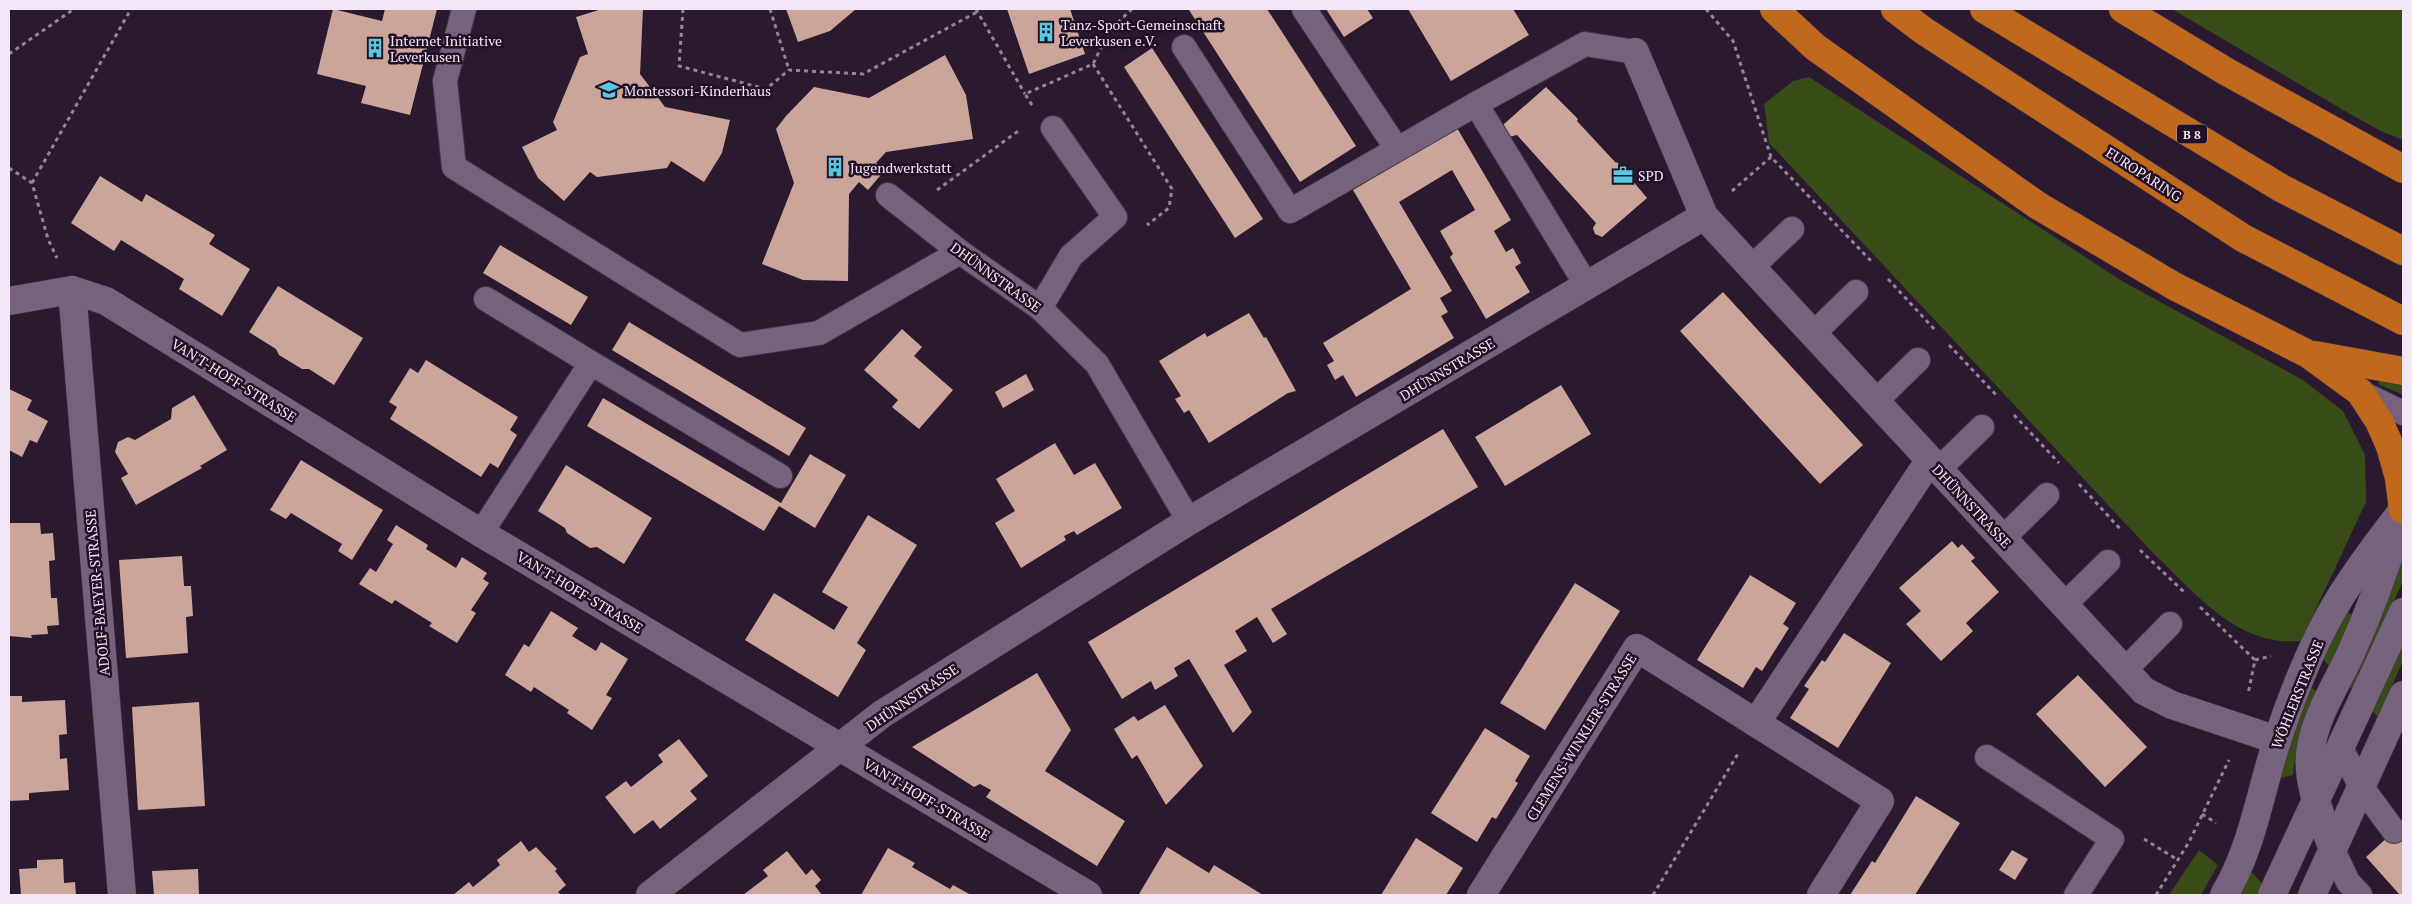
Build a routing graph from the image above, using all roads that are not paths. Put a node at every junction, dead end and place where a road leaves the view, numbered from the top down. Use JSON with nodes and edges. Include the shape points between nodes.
{"nodes":[{"id":1,"x":464,"y":9,"type":"edge"},
{"id":2,"x":1304,"y":9,"type":"edge"},
{"id":3,"x":1774,"y":9,"type":"edge"},
{"id":4,"x":1895,"y":9,"type":"edge"},
{"id":5,"x":1984,"y":9,"type":"edge"},
{"id":6,"x":2123,"y":9,"type":"edge"},
{"id":7,"x":1184,"y":47,"type":"dead end"},
{"id":8,"x":1635,"y":52,"type":"joint"},
{"id":9,"x":1476,"y":104,"type":"junction"},
{"id":10,"x":1053,"y":128,"type":"dead end"},
{"id":11,"x":1397,"y":149,"type":"junction"},
{"id":12,"x":2403,"y":169,"type":"edge"},
{"id":13,"x":888,"y":195,"type":"dead end"},
{"id":14,"x":1704,"y":216,"type":"junction"},
{"id":15,"x":1792,"y":229,"type":"dead end"},
{"id":16,"x":2403,"y":251,"type":"edge"},
{"id":17,"x":960,"y":252,"type":"junction"},
{"id":18,"x":1752,"y":268,"type":"junction"},
{"id":19,"x":1587,"y":286,"type":"junction"},
{"id":20,"x":72,"y":290,"type":"junction"},
{"id":21,"x":1856,"y":292,"type":"dead end"},
{"id":22,"x":486,"y":299,"type":"dead end"},
{"id":23,"x":9,"y":301,"type":"edge"},
{"id":24,"x":1040,"y":308,"type":"junction"},
{"id":25,"x":2403,"y":321,"type":"edge"},
{"id":26,"x":1813,"y":334,"type":"junction"},
{"id":27,"x":2308,"y":354,"type":"junction"},
{"id":28,"x":1918,"y":360,"type":"dead end"},
{"id":29,"x":592,"y":363,"type":"junction"},
{"id":30,"x":2403,"y":371,"type":"edge"},
{"id":31,"x":2360,"y":392,"type":"junction"},
{"id":32,"x":1875,"y":402,"type":"junction"},
{"id":33,"x":2403,"y":413,"type":"edge"},
{"id":34,"x":1982,"y":427,"type":"dead end"},
{"id":35,"x":1934,"y":466,"type":"junction"},
{"id":36,"x":780,"y":476,"type":"dead end"},
{"id":37,"x":2047,"y":495,"type":"dead end"},
{"id":38,"x":2403,"y":510,"type":"edge"},
{"id":39,"x":1189,"y":521,"type":"junction"},
{"id":40,"x":481,"y":533,"type":"junction"},
{"id":41,"x":2002,"y":539,"type":"junction"},
{"id":42,"x":2108,"y":562,"type":"dead end"},
{"id":43,"x":2064,"y":605,"type":"junction"},
{"id":44,"x":2403,"y":612,"type":"edge"},
{"id":45,"x":2170,"y":624,"type":"dead end"},
{"id":46,"x":2125,"y":670,"type":"junction"},
{"id":47,"x":2403,"y":695,"type":"edge"},
{"id":48,"x":1756,"y":723,"type":"junction"},
{"id":49,"x":2277,"y":740,"type":"junction"},
{"id":50,"x":840,"y":747,"type":"junction"},
{"id":51,"x":2341,"y":748,"type":"junction"},
{"id":52,"x":1987,"y":758,"type":"dead end"},
{"id":53,"x":2360,"y":786,"type":"junction"},
{"id":54,"x":2317,"y":801,"type":"junction"},
{"id":55,"x":2394,"y":831,"type":"dead end"},
{"id":56,"x":2333,"y":850,"type":"junction"},
{"id":57,"x":1054,"y":886,"type":"edge"},
{"id":58,"x":122,"y":895,"type":"edge"},
{"id":59,"x":650,"y":895,"type":"edge"},
{"id":60,"x":1088,"y":895,"type":"edge"},
{"id":61,"x":1481,"y":895,"type":"edge"},
{"id":62,"x":1821,"y":895,"type":"edge"},
{"id":63,"x":2076,"y":895,"type":"edge"},
{"id":64,"x":2224,"y":895,"type":"edge"},
{"id":65,"x":2272,"y":895,"type":"edge"},
{"id":66,"x":2312,"y":895,"type":"edge"},
{"id":67,"x":2360,"y":895,"type":"edge"}],
"edges":[{"from":1,"to":17,"type":"lane","via":[[445,81],[454,167],[740,345],[819,333]]},
{"from":2,"to":11,"type":"lane"},
{"from":3,"to":27,"type":"highway","via":[[1814,47],[2037,205],[2174,286]]},
{"from":4,"to":25,"type":"highway","name":"EUROPARING","via":[[2243,238]]},
{"from":5,"to":16,"type":"highway","number":"B 8","via":[[2281,188]]},
{"from":6,"to":12,"type":"highway","via":[[2227,72]]},
{"from":7,"to":11,"type":"lane","via":[[1290,211]]},
{"from":8,"to":9,"type":"lane","via":[[1585,44]]},
{"from":8,"to":14,"type":"street","name":"DHÜNNSTRASSE"},
{"from":9,"to":11,"type":"lane"},
{"from":9,"to":19,"type":"lane"},
{"from":10,"to":24,"type":"lane","via":[[1115,217],[1071,256]]},
{"from":13,"to":17,"type":"lane","name":"DHÜNNSTRASSE"},
{"from":14,"to":18,"type":"street","name":"DHÜNNSTRASSE"},
{"from":14,"to":19,"type":"street","name":"DHÜNNSTRASSE"},
{"from":15,"to":18,"type":"lane"},
{"from":17,"to":24,"type":"lane","name":"DHÜNNSTRASSE"},
{"from":18,"to":26,"type":"street","name":"DHÜNNSTRASSE"},
{"from":19,"to":39,"type":"street","name":"DHÜNNSTRASSE"},
{"from":20,"to":23,"type":"street"},
{"from":20,"to":40,"type":"street","name":"VAN'T-HOFF-STRASSE","via":[[106,301]]},
{"from":20,"to":58,"type":"street","name":"ADOLF-BAEYER-STRASSE"},
{"from":21,"to":26,"type":"lane"},
{"from":22,"to":29,"type":"lane"},
{"from":24,"to":39,"type":"lane","name":"DHÜNNSTRASSE","via":[[1096,364]]},
{"from":26,"to":32,"type":"street","name":"DHÜNNSTRASSE"},
{"from":27,"to":30,"type":"highway"},
{"from":27,"to":31,"type":"highway"},
{"from":28,"to":32,"type":"lane"},
{"from":29,"to":36,"type":"lane"},
{"from":29,"to":40,"type":"lane"},
{"from":31,"to":33,"type":"lane"},
{"from":31,"to":38,"type":"highway","via":[[2379,421],[2390,446]]},
{"from":32,"to":35,"type":"street","name":"DHÜNNSTRASSE"},
{"from":34,"to":35,"type":"lane"},
{"from":35,"to":41,"type":"street","name":"DHÜNNSTRASSE"},
{"from":35,"to":48,"type":"street"},
{"from":37,"to":41,"type":"lane"},
{"from":38,"to":49,"type":"street","name":"WÖHLERSTRASSE","via":[[2368,554],[2340,598],[2307,665]]},
{"from":38,"to":54,"type":"street","via":[[2382,578],[2316,727],[2310,771]]},
{"from":39,"to":50,"type":"street","name":"DHÜNNSTRASSE","via":[[882,714]]},
{"from":40,"to":50,"type":"street","name":"VAN'T-HOFF-STRASSE"},
{"from":41,"to":43,"type":"street","name":"DHÜNNSTRASSE"},
{"from":42,"to":43,"type":"lane"},
{"from":43,"to":46,"type":"street","name":"DHÜNNSTRASSE"},
{"from":44,"to":51,"type":"street"},
{"from":45,"to":46,"type":"lane"},
{"from":46,"to":49,"type":"street","name":"DHÜNNSTRASSE","via":[[2144,691],[2172,705]]},
{"from":47,"to":53,"type":"street"},
{"from":48,"to":61,"type":"street","name":"CLEMENS-WINKLER-STRASSE","via":[[1637,648]]},
{"from":48,"to":62,"type":"street","name":"CLEMENS-WINKLER-STRASSE","via":[[1880,801]]},
{"from":49,"to":64,"type":"street","name":"WÖHLERSTRASSE","via":[[2249,842]]},
{"from":50,"to":57,"type":"street","name":"VAN'T-HOFF-STRASSE"},
{"from":50,"to":59,"type":"street","name":"DHÜNNSTRASSE"},
{"from":51,"to":53,"type":"lane"},
{"from":51,"to":54,"type":"street"},
{"from":52,"to":63,"type":"lane","via":[[2112,839]]},
{"from":53,"to":55,"type":"lane"},
{"from":53,"to":56,"type":"street"},
{"from":54,"to":56,"type":"street"},
{"from":54,"to":65,"type":"street"},
{"from":56,"to":66,"type":"street"},
{"from":56,"to":67,"type":"lane","via":[[2348,882]]},
{"from":57,"to":60,"type":"street","name":"VAN'T-HOFF-STRASSE"}]}
